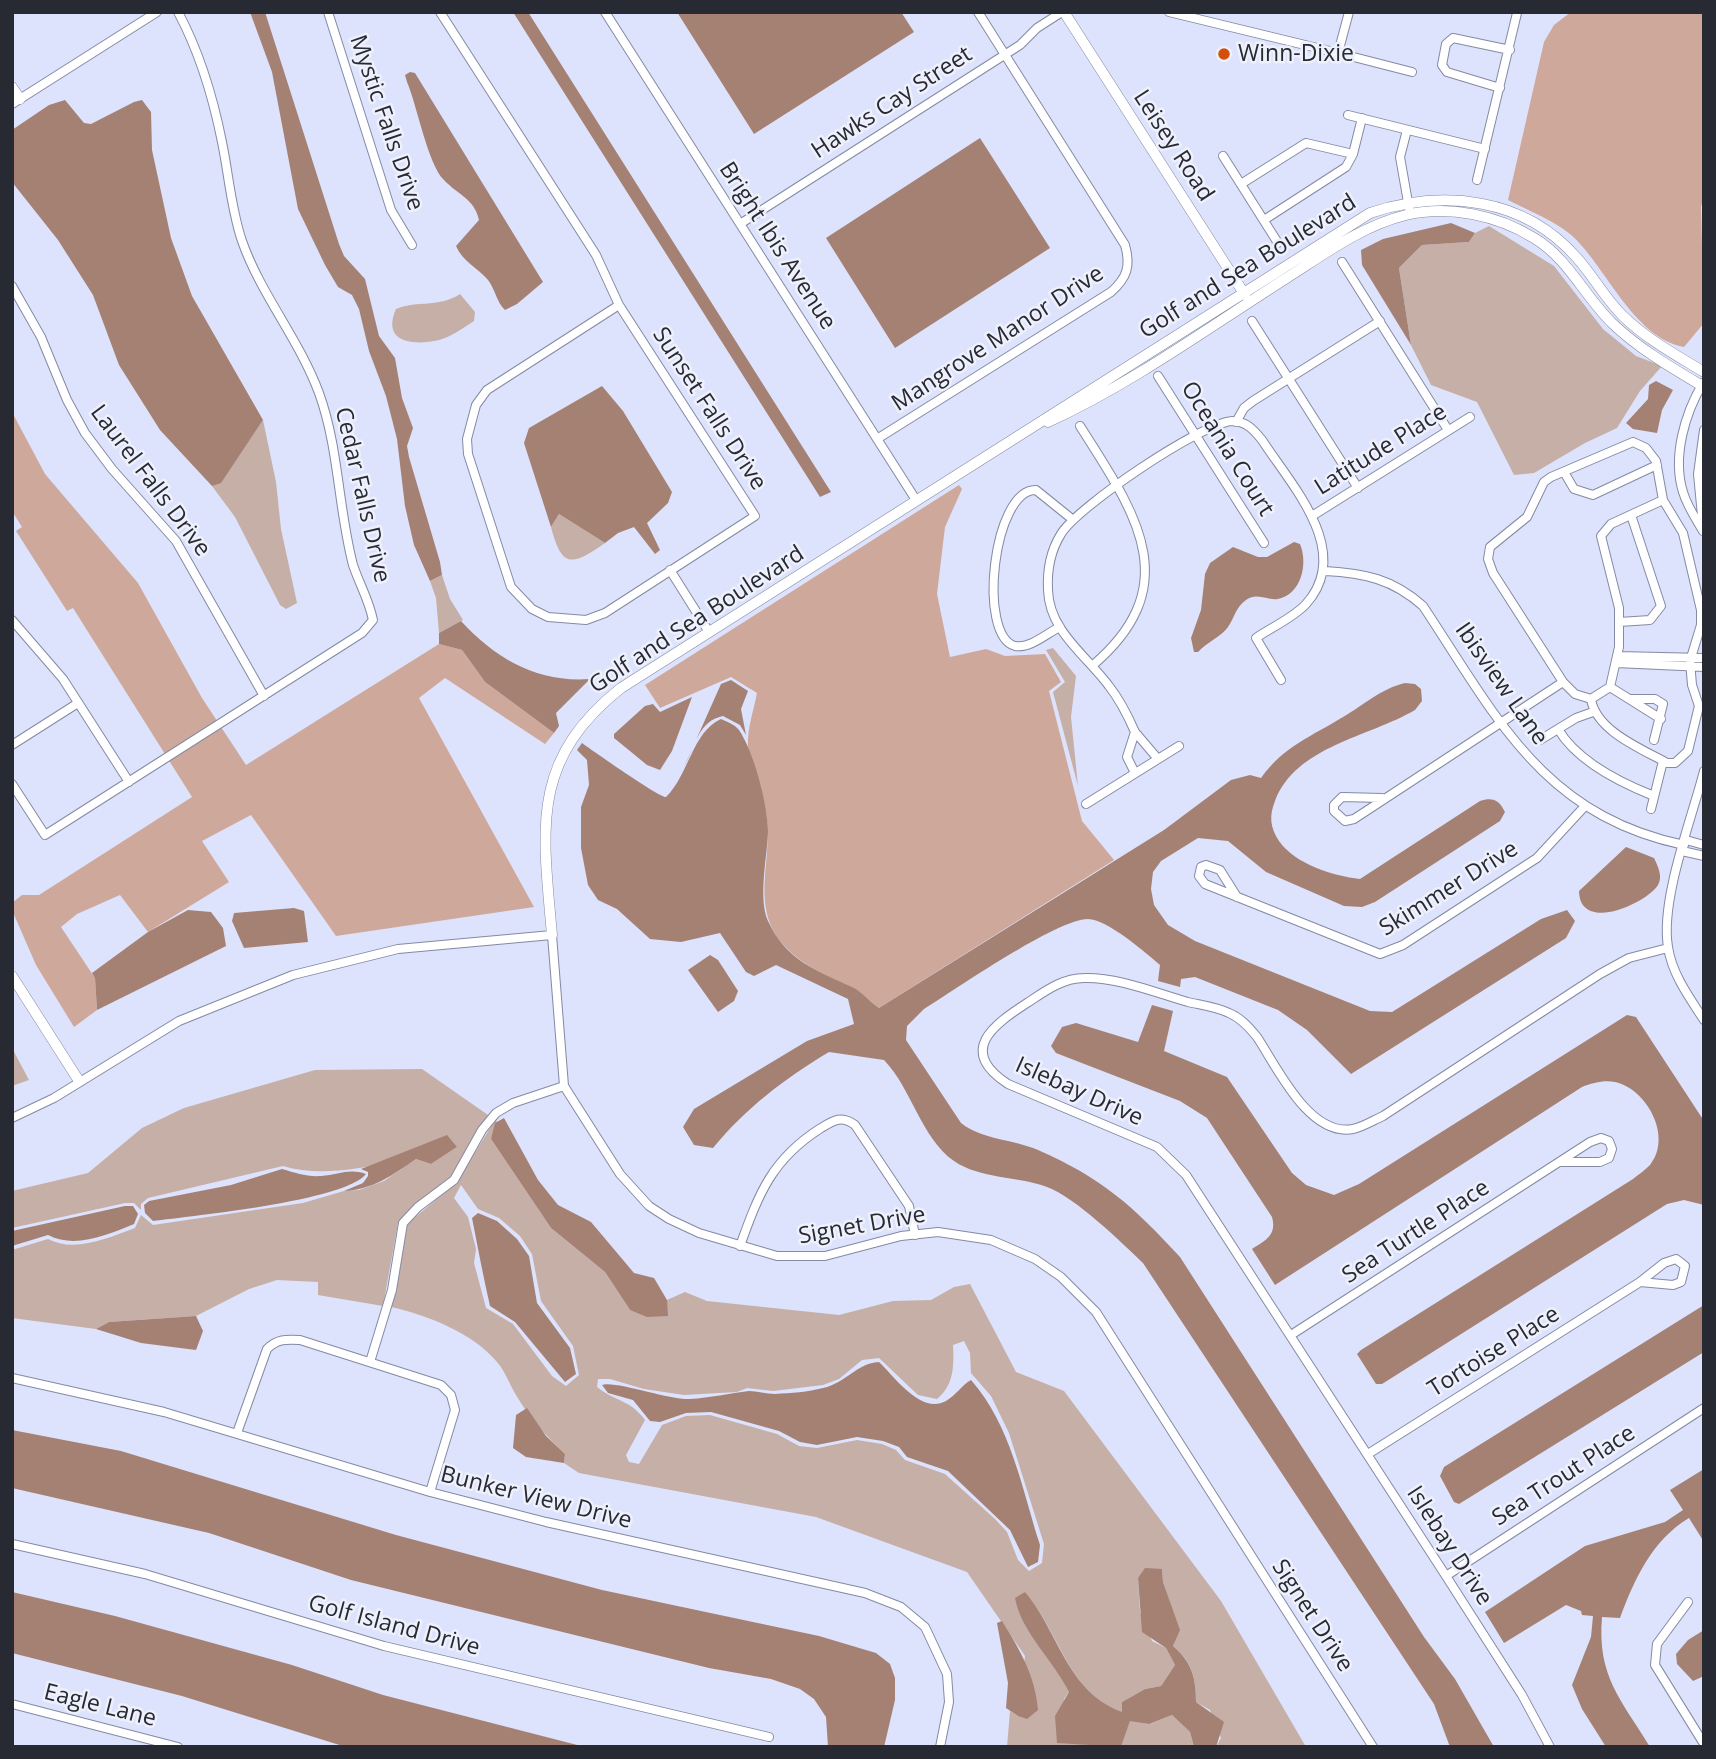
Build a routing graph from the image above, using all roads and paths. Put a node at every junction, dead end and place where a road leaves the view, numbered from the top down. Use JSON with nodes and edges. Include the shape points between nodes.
{"nodes":[{"id":1,"x":157,"y":12,"type":"edge"},
{"id":2,"x":178,"y":12,"type":"edge"},
{"id":3,"x":328,"y":12,"type":"edge"},
{"id":4,"x":440,"y":12,"type":"edge"},
{"id":5,"x":605,"y":12,"type":"edge"},
{"id":6,"x":978,"y":12,"type":"edge"},
{"id":7,"x":1063,"y":12,"type":"edge"},
{"id":8,"x":1169,"y":12,"type":"edge"},
{"id":9,"x":1349,"y":12,"type":"edge"},
{"id":10,"x":1517,"y":13,"type":"edge"},
{"id":11,"x":1510,"y":50,"type":"junction"},
{"id":12,"x":1338,"y":53,"type":"junction"},
{"id":13,"x":1004,"y":55,"type":"junction"},
{"id":14,"x":1412,"y":72,"type":"dead end"},
{"id":15,"x":12,"y":87,"type":"edge"},
{"id":16,"x":1500,"y":88,"type":"junction"},
{"id":17,"x":16,"y":101,"type":"edge"},
{"id":18,"x":1348,"y":114,"type":"dead end"},
{"id":19,"x":1362,"y":118,"type":"junction"},
{"id":20,"x":1408,"y":130,"type":"junction"},
{"id":21,"x":1485,"y":149,"type":"junction"},
{"id":22,"x":1353,"y":154,"type":"junction"},
{"id":23,"x":1223,"y":156,"type":"dead end"},
{"id":24,"x":1477,"y":180,"type":"dead end"},
{"id":25,"x":1241,"y":184,"type":"junction"},
{"id":26,"x":1408,"y":202,"type":"junction"},
{"id":27,"x":1410,"y":214,"type":"junction"},
{"id":28,"x":1264,"y":220,"type":"junction"},
{"id":29,"x":740,"y":224,"type":"junction"},
{"id":30,"x":1278,"y":243,"type":"dead end"},
{"id":31,"x":412,"y":245,"type":"dead end"},
{"id":32,"x":1342,"y":262,"type":"dead end"},
{"id":33,"x":12,"y":286,"type":"edge"},
{"id":34,"x":1243,"y":292,"type":"junction"},
{"id":35,"x":1250,"y":301,"type":"junction"},
{"id":36,"x":619,"y":305,"type":"junction"},
{"id":37,"x":1252,"y":321,"type":"dead end"},
{"id":38,"x":1380,"y":321,"type":"junction"},
{"id":39,"x":1704,"y":372,"type":"edge"},
{"id":40,"x":1158,"y":376,"type":"dead end"},
{"id":41,"x":1288,"y":378,"type":"junction"},
{"id":42,"x":1703,"y":385,"type":"edge"},
{"id":43,"x":1470,"y":417,"type":"dead end"},
{"id":44,"x":1236,"y":422,"type":"junction"},
{"id":45,"x":1080,"y":426,"type":"dead end"},
{"id":46,"x":1448,"y":430,"type":"junction"},
{"id":47,"x":1704,"y":430,"type":"edge"},
{"id":48,"x":1022,"y":433,"type":"junction"},
{"id":49,"x":1195,"y":436,"type":"junction"},
{"id":50,"x":877,"y":439,"type":"junction"},
{"id":51,"x":1657,"y":465,"type":"junction"},
{"id":52,"x":1564,"y":472,"type":"junction"},
{"id":53,"x":1117,"y":485,"type":"junction"},
{"id":54,"x":1358,"y":488,"type":"junction"},
{"id":55,"x":916,"y":500,"type":"junction"},
{"id":56,"x":1663,"y":500,"type":"junction"},
{"id":57,"x":1631,"y":515,"type":"junction"},
{"id":58,"x":1312,"y":516,"type":"junction"},
{"id":59,"x":1072,"y":519,"type":"junction"},
{"id":60,"x":1704,"y":532,"type":"edge"},
{"id":61,"x":1264,"y":543,"type":"dead end"},
{"id":62,"x":670,"y":570,"type":"junction"},
{"id":63,"x":1325,"y":571,"type":"junction"},
{"id":64,"x":12,"y":620,"type":"edge"},
{"id":65,"x":1619,"y":622,"type":"junction"},
{"id":66,"x":1060,"y":627,"type":"junction"},
{"id":67,"x":709,"y":632,"type":"junction"},
{"id":68,"x":1704,"y":657,"type":"edge"},
{"id":69,"x":1617,"y":660,"type":"junction"},
{"id":70,"x":1690,"y":662,"type":"junction"},
{"id":71,"x":1092,"y":666,"type":"junction"},
{"id":72,"x":1704,"y":667,"type":"edge"},
{"id":73,"x":1281,"y":680,"type":"dead end"},
{"id":74,"x":1563,"y":682,"type":"junction"},
{"id":75,"x":1610,"y":687,"type":"junction"},
{"id":76,"x":264,"y":696,"type":"junction"},
{"id":77,"x":1591,"y":699,"type":"junction"},
{"id":78,"x":1631,"y":699,"type":"junction"},
{"id":79,"x":78,"y":703,"type":"junction"},
{"id":80,"x":1593,"y":712,"type":"junction"},
{"id":81,"x":1661,"y":719,"type":"junction"},
{"id":82,"x":1500,"y":722,"type":"junction"},
{"id":83,"x":1558,"y":729,"type":"junction"},
{"id":84,"x":1135,"y":732,"type":"junction"},
{"id":85,"x":1540,"y":740,"type":"dead end"},
{"id":86,"x":1654,"y":740,"type":"dead end"},
{"id":87,"x":12,"y":745,"type":"edge"},
{"id":88,"x":1179,"y":746,"type":"dead end"},
{"id":89,"x":1158,"y":759,"type":"junction"},
{"id":90,"x":1663,"y":761,"type":"junction"},
{"id":91,"x":1704,"y":771,"type":"edge"},
{"id":92,"x":1135,"y":773,"type":"junction"},
{"id":93,"x":129,"y":782,"type":"junction"},
{"id":94,"x":12,"y":784,"type":"edge"},
{"id":95,"x":1654,"y":796,"type":"junction"},
{"id":96,"x":1382,"y":798,"type":"junction"},
{"id":97,"x":1086,"y":804,"type":"dead end"},
{"id":98,"x":1586,"y":806,"type":"junction"},
{"id":99,"x":1651,"y":809,"type":"dead end"},
{"id":100,"x":1684,"y":845,"type":"junction"},
{"id":101,"x":1704,"y":845,"type":"edge"},
{"id":102,"x":1704,"y":856,"type":"edge"},
{"id":103,"x":1237,"y":897,"type":"junction"},
{"id":104,"x":552,"y":935,"type":"junction"},
{"id":105,"x":1668,"y":948,"type":"junction"},
{"id":106,"x":12,"y":976,"type":"edge"},
{"id":107,"x":1704,"y":1020,"type":"edge"},
{"id":108,"x":79,"y":1081,"type":"junction"},
{"id":109,"x":564,"y":1086,"type":"junction"},
{"id":110,"x":12,"y":1118,"type":"edge"},
{"id":111,"x":1562,"y":1162,"type":"junction"},
{"id":112,"x":915,"y":1234,"type":"junction"},
{"id":113,"x":740,"y":1246,"type":"junction"},
{"id":114,"x":1640,"y":1282,"type":"junction"},
{"id":115,"x":1291,"y":1335,"type":"junction"},
{"id":116,"x":370,"y":1362,"type":"junction"},
{"id":117,"x":12,"y":1378,"type":"edge"},
{"id":118,"x":1704,"y":1408,"type":"edge"},
{"id":119,"x":237,"y":1433,"type":"junction"},
{"id":120,"x":1368,"y":1454,"type":"junction"},
{"id":121,"x":430,"y":1492,"type":"junction"},
{"id":122,"x":12,"y":1544,"type":"edge"},
{"id":123,"x":1446,"y":1576,"type":"junction"},
{"id":124,"x":1688,"y":1602,"type":"dead end"},
{"id":125,"x":12,"y":1704,"type":"edge"},
{"id":126,"x":769,"y":1737,"type":"dead end"},
{"id":127,"x":1704,"y":1744,"type":"edge"},
{"id":128,"x":178,"y":1747,"type":"edge"},
{"id":129,"x":940,"y":1747,"type":"edge"},
{"id":130,"x":1373,"y":1747,"type":"edge"},
{"id":131,"x":1550,"y":1747,"type":"edge"}],
"edges":[{"from":1,"to":17,"type":"street"},
{"from":2,"to":76,"type":"street","name":"Cedar Falls Drive","via":[[211,91],[241,239],[319,394],[332,441],[353,564],[373,620],[362,633]]},
{"from":3,"to":31,"type":"street","name":"Mystic Falls Drive","via":[[391,210]]},
{"from":4,"to":36,"type":"street","name":"Sunset Falls Drive","via":[[596,256]]},
{"from":5,"to":29,"type":"street","name":"Bright Ibis Avenue"},
{"from":6,"to":13,"type":"street","name":"Mangrove Manor Drive"},
{"from":7,"to":13,"type":"street","name":"Hawks Cay Street"},
{"from":7,"to":34,"type":"street","name":"Leisey Road"},
{"from":8,"to":12,"type":"street"},
{"from":9,"to":12,"type":"street"},
{"from":10,"to":11,"type":"street"},
{"from":11,"to":16,"type":"street"},
{"from":11,"to":16,"type":"street","via":[[1463,38],[1446,44],[1442,65],[1447,72]]},
{"from":12,"to":14,"type":"street"},
{"from":13,"to":29,"type":"street","name":"Hawks Cay Street"},
{"from":13,"to":50,"type":"street","name":"Mangrove Manor Drive","via":[[1125,245],[1129,270],[1111,292]]},
{"from":15,"to":17,"type":"street"},
{"from":16,"to":21,"type":"street"},
{"from":18,"to":19,"type":"street"},
{"from":19,"to":20,"type":"street"},
{"from":19,"to":22,"type":"street"},
{"from":20,"to":21,"type":"street"},
{"from":20,"to":26,"type":"street","via":[[1401,157]]},
{"from":21,"to":24,"type":"street"},
{"from":22,"to":25,"type":"street","via":[[1306,143]]},
{"from":22,"to":28,"type":"street","via":[[1346,167]]},
{"from":23,"to":25,"type":"street"},
{"from":25,"to":28,"type":"street"},
{"from":26,"to":27,"type":"street"},
{"from":26,"to":34,"type":"street","name":"Golf and Sea Boulevard","via":[[1351,223]]},
{"from":26,"to":39,"type":"street","name":"Golf and Sea Boulevard","via":[[1469,201],[1520,215],[1546,229],[1638,330]]},
{"from":27,"to":35,"type":"street","name":"Golf and Sea Boulevard","via":[[1366,229]]},
{"from":27,"to":42,"type":"street","name":"Golf and Sea Boulevard","via":[[1443,211],[1485,217],[1535,238],[1569,267],[1621,331]]},
{"from":28,"to":30,"type":"street"},
{"from":29,"to":50,"type":"street","name":"Bright Ibis Avenue"},
{"from":32,"to":38,"type":"street"},
{"from":33,"to":76,"type":"street","name":"Laurel Falls Drive","via":[[85,433],[176,541]]},
{"from":34,"to":35,"type":"street","name":"Leisey Road"},
{"from":34,"to":48,"type":"street","name":"Golf and Sea Boulevard"},
{"from":35,"to":48,"type":"street","name":"Golf and Sea Boulevard","via":[[1122,381]]},
{"from":36,"to":62,"type":"street","name":"Sunset Falls Drive","via":[[755,516]]},
{"from":36,"to":62,"type":"street","name":"Sunset Falls Drive","via":[[487,390],[470,420],[468,454],[505,574],[532,609],[548,617],[586,620],[605,613]]},
{"from":37,"to":41,"type":"street"},
{"from":38,"to":41,"type":"street"},
{"from":38,"to":46,"type":"street"},
{"from":40,"to":49,"type":"street","name":"Oceania Court"},
{"from":41,"to":44,"type":"street","via":[[1244,408]]},
{"from":41,"to":54,"type":"street"},
{"from":42,"to":60,"type":"street","via":[[1683,433],[1679,467],[1683,492]]},
{"from":43,"to":46,"type":"street","name":"Latitude Place"},
{"from":44,"to":49,"type":"street","via":[[1218,424]]},
{"from":44,"to":58,"type":"street","via":[[1257,434]]},
{"from":45,"to":53,"type":"street"},
{"from":46,"to":54,"type":"street","name":"Latitude Place"},
{"from":47,"to":60,"type":"street","via":[[1698,474]]},
{"from":48,"to":55,"type":"street","name":"Golf and Sea Boulevard"},
{"from":49,"to":53,"type":"street"},
{"from":49,"to":61,"type":"street","name":"Oceania Court"},
{"from":50,"to":55,"type":"street","name":"Bright Ibis Avenue"},
{"from":51,"to":52,"type":"street","via":[[1646,448],[1633,442]]},
{"from":51,"to":52,"type":"street","via":[[1593,495],[1574,489]]},
{"from":51,"to":56,"type":"street"},
{"from":52,"to":74,"type":"street","via":[[1544,482],[1527,517],[1490,547],[1488,559]]},
{"from":53,"to":59,"type":"street"},
{"from":53,"to":71,"type":"street","via":[[1139,529],[1144,573],[1132,619]]},
{"from":54,"to":58,"type":"street","name":"Latitude Place"},
{"from":55,"to":67,"type":"street","name":"Golf and Sea Boulevard"},
{"from":56,"to":57,"type":"street"},
{"from":56,"to":70,"type":"street","via":[[1683,533],[1701,610]]},
{"from":57,"to":65,"type":"street","via":[[1601,536],[1618,593]]},
{"from":57,"to":65,"type":"street","via":[[1661,606],[1650,620]]},
{"from":58,"to":63,"type":"street"},
{"from":59,"to":66,"type":"street","via":[[1050,560],[1048,591]]},
{"from":59,"to":66,"type":"street","via":[[1036,490],[1020,497],[1006,520],[993,571],[998,628],[1004,639],[1022,646]]},
{"from":62,"to":67,"type":"street"},
{"from":63,"to":73,"type":"street","via":[[1306,604],[1256,638]]},
{"from":63,"to":82,"type":"street","name":"Ibisview Lane","via":[[1377,576],[1408,592],[1423,606]]},
{"from":64,"to":79,"type":"street"},
{"from":65,"to":69,"type":"street"},
{"from":66,"to":71,"type":"street"},
{"from":67,"to":104,"type":"street","name":"Golf and Sea Boulevard","via":[[600,704],[567,746],[545,807]]},
{"from":68,"to":70,"type":"street"},
{"from":69,"to":70,"type":"street"},
{"from":69,"to":75,"type":"street"},
{"from":70,"to":72,"type":"street"},
{"from":70,"to":90,"type":"street","via":[[1699,705],[1688,751],[1675,763]]},
{"from":71,"to":84,"type":"street","via":[[1124,708]]},
{"from":74,"to":77,"type":"street","via":[[1575,694]]},
{"from":74,"to":82,"type":"street"},
{"from":75,"to":77,"type":"street"},
{"from":75,"to":78,"type":"street"},
{"from":76,"to":93,"type":"street","name":"Cedar Falls Drive"},
{"from":77,"to":80,"type":"street"},
{"from":78,"to":81,"type":"street"},
{"from":78,"to":81,"type":"street","via":[[1661,701]]},
{"from":79,"to":87,"type":"street"},
{"from":79,"to":93,"type":"street"},
{"from":80,"to":83,"type":"street"},
{"from":80,"to":90,"type":"street"},
{"from":81,"to":86,"type":"street"},
{"from":82,"to":96,"type":"street"},
{"from":82,"to":98,"type":"street","name":"Ibisview Lane","via":[[1534,764]]},
{"from":83,"to":85,"type":"street"},
{"from":83,"to":95,"type":"street","via":[[1589,760]]},
{"from":84,"to":89,"type":"street"},
{"from":84,"to":92,"type":"street","via":[[1127,757]]},
{"from":88,"to":89,"type":"street"},
{"from":89,"to":92,"type":"street"},
{"from":90,"to":95,"type":"street"},
{"from":91,"to":100,"type":"street"},
{"from":92,"to":97,"type":"street"},
{"from":93,"to":94,"type":"street","name":"Cedar Falls Drive","via":[[45,835]]},
{"from":95,"to":99,"type":"street"},
{"from":96,"to":96,"type":"street","via":[[1342,797],[1334,811],[1345,821],[1354,819]]},
{"from":98,"to":100,"type":"street","name":"Ibisview Lane","via":[[1620,825]]},
{"from":98,"to":103,"type":"street","name":"Skimmer Drive","via":[[1537,858],[1403,945],[1380,954]]},
{"from":100,"to":101,"type":"street"},
{"from":100,"to":102,"type":"street"},
{"from":100,"to":105,"type":"street","via":[[1670,901]]},
{"from":103,"to":103,"type":"street","name":"Skimmer Drive","via":[[1220,870],[1200,867],[1205,884]]},
{"from":104,"to":108,"type":"street","via":[[398,949],[293,975],[179,1021]]},
{"from":104,"to":109,"type":"street","name":"Signet Drive"},
{"from":105,"to":107,"type":"street","via":[[1679,981]]},
{"from":105,"to":115,"type":"street","name":"Islebay Drive","via":[[1629,958],[1600,974],[1383,1116],[1352,1129],[1315,1120],[1257,1037],[1228,1012],[1084,978],[1055,985],[993,1025],[983,1047],[993,1074],[1157,1147],[1173,1160]]},
{"from":106,"to":108,"type":"street"},
{"from":108,"to":110,"type":"street"},
{"from":109,"to":113,"type":"street","name":"Signet Drive","via":[[635,1194],[669,1219]]},
{"from":109,"to":116,"type":"street","via":[[496,1113],[454,1180],[403,1223],[392,1290]]},
{"from":111,"to":111,"type":"street","name":"Sea Turtle Place","via":[[1600,1163],[1609,1158],[1612,1149],[1609,1141],[1601,1138]]},
{"from":111,"to":115,"type":"street","name":"Sea Turtle Place"},
{"from":112,"to":113,"type":"street","name":"Signet Drive","via":[[825,1256],[777,1256]]},
{"from":112,"to":113,"type":"street","via":[[909,1206],[855,1125],[839,1119],[783,1158],[766,1180]]},
{"from":112,"to":130,"type":"street","name":"Signet Drive","via":[[963,1235],[1012,1248],[1060,1277],[1096,1312]]},
{"from":114,"to":114,"type":"street","name":"Tortoise Place","via":[[1673,1285],[1681,1282],[1685,1266],[1676,1259],[1664,1263]]},
{"from":114,"to":120,"type":"street","name":"Tortoise Place"},
{"from":115,"to":120,"type":"street","name":"Islebay Drive"},
{"from":116,"to":119,"type":"street","via":[[300,1340],[274,1342],[262,1359]]},
{"from":116,"to":121,"type":"street","via":[[441,1385],[451,1395],[455,1410]]},
{"from":117,"to":119,"type":"street","name":"Bunker View Drive"},
{"from":118,"to":123,"type":"street","name":"Sea Trout Place"},
{"from":119,"to":121,"type":"street","name":"Bunker View Drive"},
{"from":120,"to":123,"type":"street","name":"Islebay Drive"},
{"from":121,"to":129,"type":"street","name":"Bunker View Drive","via":[[865,1593],[901,1607],[925,1627],[947,1674],[949,1702]]},
{"from":122,"to":126,"type":"street","name":"Golf Island Drive","via":[[145,1574],[384,1646]]},
{"from":123,"to":131,"type":"street","name":"Islebay Drive"},
{"from":124,"to":127,"type":"street","via":[[1657,1644],[1655,1665]]},
{"from":125,"to":128,"type":"street","name":"Eagle Lane"}]}
